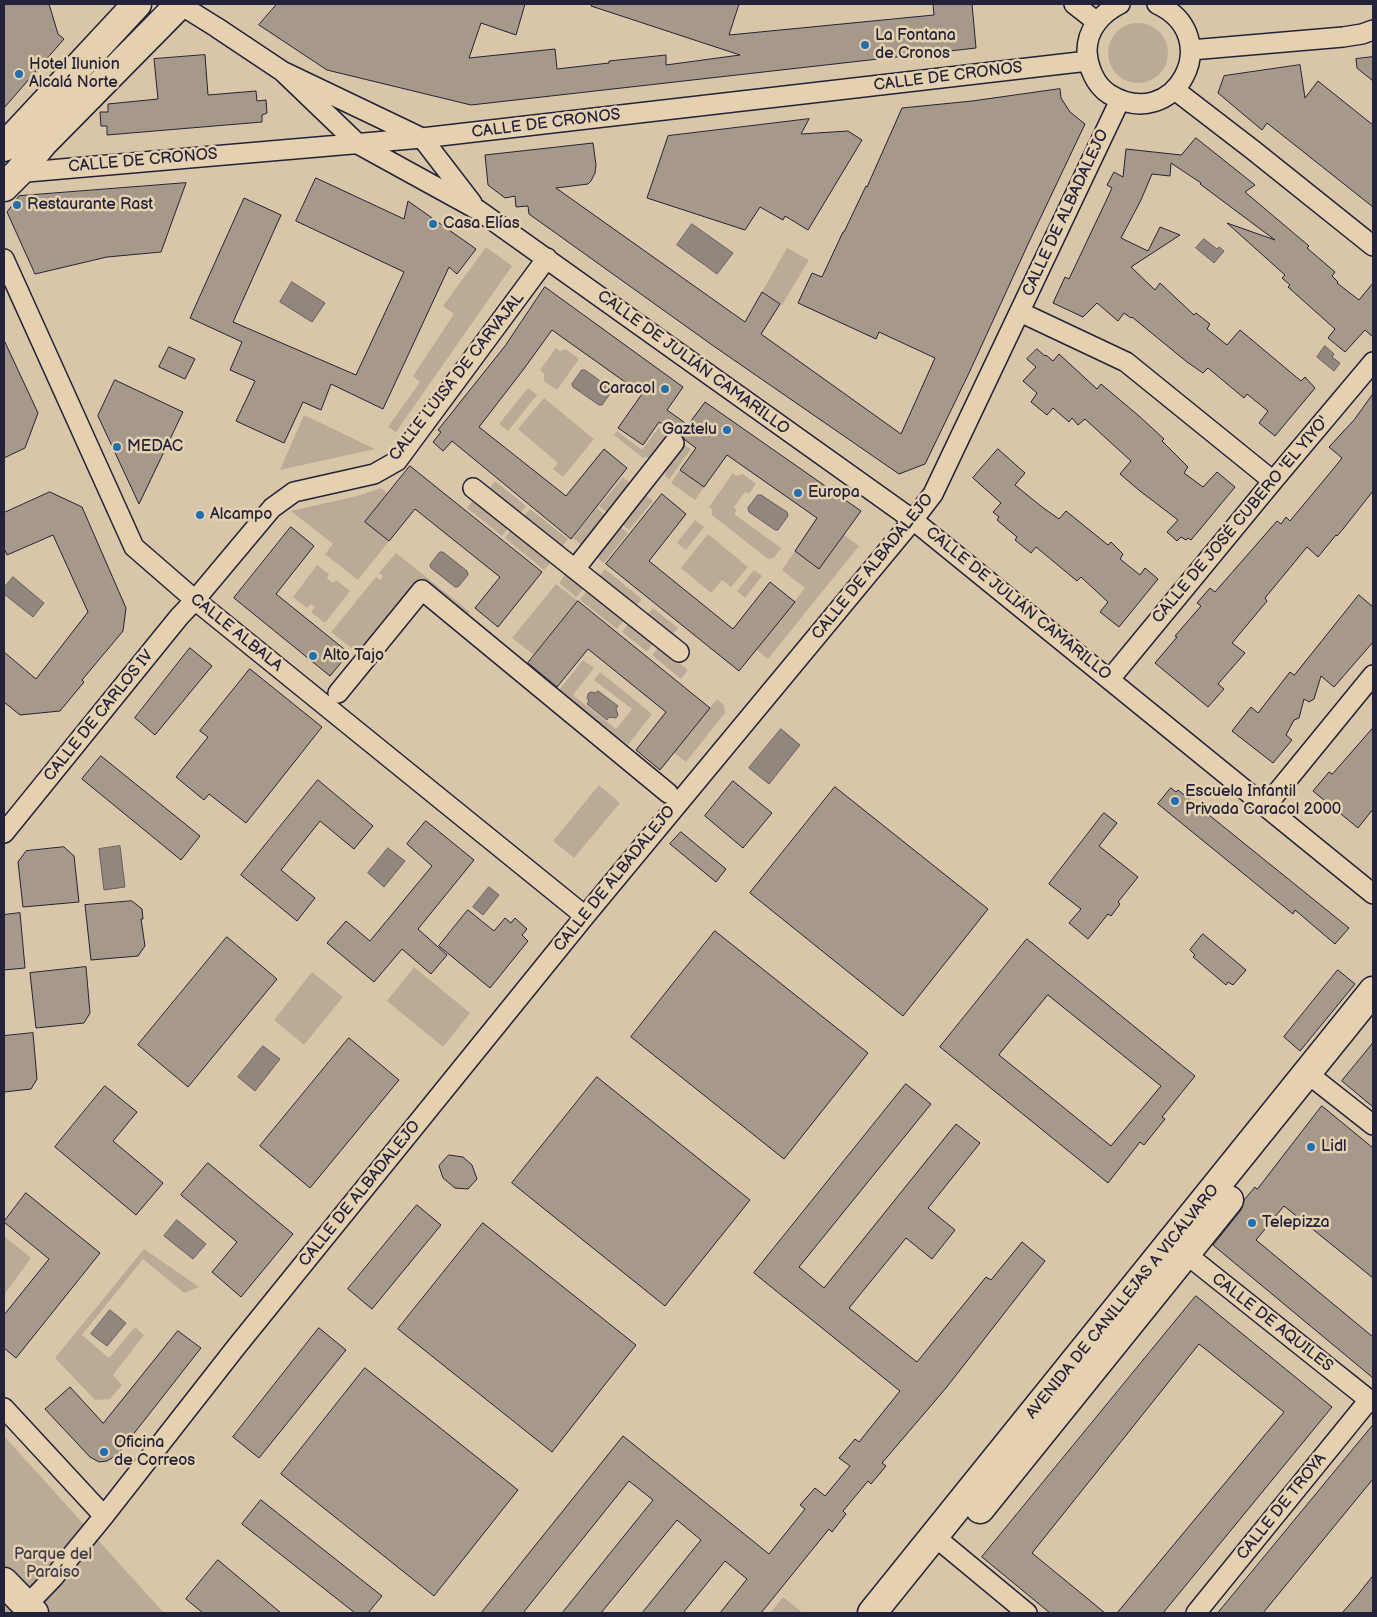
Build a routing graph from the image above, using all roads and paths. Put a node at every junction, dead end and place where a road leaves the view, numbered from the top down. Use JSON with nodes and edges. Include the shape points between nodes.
{"nodes":[{"id":1,"x":137,"y":4,"type":"edge"},
{"id":2,"x":179,"y":4,"type":"edge"},
{"id":3,"x":1074,"y":4,"type":"edge"},
{"id":4,"x":1120,"y":4,"type":"edge"},
{"id":5,"x":1157,"y":4,"type":"edge"},
{"id":6,"x":1097,"y":22,"type":"junction"},
{"id":7,"x":1370,"y":31,"type":"edge"},
{"id":8,"x":1191,"y":50,"type":"junction"},
{"id":9,"x":1088,"y":60,"type":"junction"},
{"id":10,"x":282,"y":71,"type":"junction"},
{"id":11,"x":1175,"y":90,"type":"junction"},
{"id":12,"x":1120,"y":100,"type":"junction"},
{"id":13,"x":422,"y":138,"type":"junction"},
{"id":14,"x":358,"y":144,"type":"junction"},
{"id":15,"x":4,"y":148,"type":"edge"},
{"id":16,"x":9,"y":178,"type":"edge"},
{"id":17,"x":478,"y":210,"type":"junction"},
{"id":18,"x":1373,"y":246,"type":"edge"},
{"id":19,"x":547,"y":258,"type":"junction"},
{"id":20,"x":4,"y":259,"type":"edge"},
{"id":21,"x":1020,"y":312,"type":"junction"},
{"id":22,"x":1373,"y":362,"type":"edge"},
{"id":23,"x":674,"y":443,"type":"dead end"},
{"id":24,"x":1272,"y":480,"type":"junction"},
{"id":25,"x":473,"y":488,"type":"dead end"},
{"id":26,"x":914,"y":520,"type":"junction"},
{"id":27,"x":575,"y":569,"type":"junction"},
{"id":28,"x":195,"y":600,"type":"junction"},
{"id":29,"x":679,"y":652,"type":"dead end"},
{"id":30,"x":1373,"y":675,"type":"edge"},
{"id":31,"x":1110,"y":679,"type":"junction"},
{"id":32,"x":338,"y":693,"type":"dead end"},
{"id":33,"x":668,"y":793,"type":"dead end"},
{"id":34,"x":1266,"y":806,"type":"junction"},
{"id":35,"x":4,"y":833,"type":"edge"},
{"id":36,"x":1373,"y":894,"type":"edge"},
{"id":37,"x":585,"y":916,"type":"junction"},
{"id":38,"x":1373,"y":991,"type":"edge"},
{"id":39,"x":1373,"y":1020,"type":"edge"},
{"id":40,"x":1314,"y":1078,"type":"junction"},
{"id":41,"x":1373,"y":1125,"type":"edge"},
{"id":42,"x":1178,"y":1248,"type":"junction"},
{"id":43,"x":1371,"y":1402,"type":"edge"},
{"id":44,"x":4,"y":1408,"type":"edge"},
{"id":45,"x":104,"y":1516,"type":"junction"},
{"id":46,"x":942,"y":1542,"type":"junction"},
{"id":47,"x":4,"y":1582,"type":"edge"},
{"id":48,"x":30,"y":1609,"type":"edge"},
{"id":49,"x":872,"y":1613,"type":"edge"},
{"id":50,"x":896,"y":1613,"type":"edge"},
{"id":51,"x":1027,"y":1613,"type":"edge"},
{"id":52,"x":1196,"y":1613,"type":"edge"}],
"edges":[{"from":1,"to":15,"type":"main road"},
{"from":2,"to":10,"type":"street","name":"CALLE DE JULIÁN CAMARILLO"},
{"from":2,"to":16,"type":"main road"},
{"from":3,"to":6,"type":"street"},
{"from":4,"to":6,"type":"street","via":[[1108,10]]},
{"from":5,"to":8,"type":"street","via":[[1180,20],[1188,34]]},
{"from":6,"to":9,"type":"street","via":[[1090,34]]},
{"from":7,"to":8,"type":"street"},
{"from":8,"to":11,"type":"street","via":[[1190,64]]},
{"from":9,"to":12,"type":"street","via":[[1094,77],[1105,91]]},
{"from":9,"to":13,"type":"street","name":"CALLE DE CRONOS"},
{"from":10,"to":13,"type":"street","name":"CALLE DE JULIÁN CAMARILLO"},
{"from":10,"to":14,"type":"street","name":"CALLE DE JULIÁN CAMARILLO"},
{"from":11,"to":12,"type":"street","via":[[1166,97],[1145,104]]},
{"from":11,"to":18,"type":"street"},
{"from":12,"to":21,"type":"street","name":"CALLE DE ALBADALEJO"},
{"from":13,"to":14,"type":"street","name":"CALLE DE CRONOS"},
{"from":13,"to":17,"type":"street","name":"CALLE DE JULIÁN CAMARILLO"},
{"from":14,"to":16,"type":"street","name":"CALLE DE CRONOS"},
{"from":14,"to":17,"type":"street","name":"CALLE DE JULIÁN CAMARILLO"},
{"from":17,"to":19,"type":"street","name":"CALLE DE JULIÁN CAMARILLO"},
{"from":19,"to":26,"type":"street","name":"CALLE DE JULIÁN CAMARILLO"},
{"from":19,"to":28,"type":"street","name":"CALLE LUISA DE CARVAJAL","via":[[397,461],[374,474],[294,492],[272,508]]},
{"from":20,"to":28,"type":"street","name":"CALLE ALBALA","via":[[134,547]]},
{"from":21,"to":24,"type":"street","via":[[1126,362]]},
{"from":21,"to":26,"type":"street","name":"CALLE DE ALBADALEJO","via":[[933,494]]},
{"from":22,"to":24,"type":"street","name":"CALLE DE JOSÉ CUBERO 'EL YIYO'"},
{"from":23,"to":27,"type":"street"},
{"from":24,"to":31,"type":"street","name":"CALLE DE JOSÉ CUBERO 'EL YIYO'"},
{"from":25,"to":27,"type":"street"},
{"from":26,"to":31,"type":"street","name":"CALLE DE JULIÁN CAMARILLO"},
{"from":26,"to":37,"type":"street","name":"CALLE DE ALBADALEJO"},
{"from":27,"to":29,"type":"street"},
{"from":28,"to":35,"type":"street","name":"CALLE DE CARLOS IV"},
{"from":28,"to":37,"type":"street","name":"CALLE ALBALA"},
{"from":30,"to":34,"type":"street"},
{"from":31,"to":34,"type":"street","name":"CALLE DE JULIÁN CAMARILLO"},
{"from":32,"to":33,"type":"street","via":[[422,590]]},
{"from":34,"to":36,"type":"street","name":"CALLE DE JULIÁN CAMARILLO"},
{"from":37,"to":45,"type":"street","name":"CALLE DE ALBADALEJO","via":[[237,1346]]},
{"from":38,"to":40,"type":"main road","name":"AVENIDA DE CANILLEJAS A VICÁLVARO"},
{"from":39,"to":40,"type":"main road","name":"AVENIDA DE CANILLEJAS A VICÁLVARO"},
{"from":40,"to":41,"type":"street"},
{"from":40,"to":42,"type":"main road","name":"AVENIDA DE CANILLEJAS A VICÁLVARO"},
{"from":42,"to":43,"type":"street","name":"CALLE DE AQUILES"},
{"from":42,"to":46,"type":"main road","name":"AVENIDA DE CANILLEJAS A VICÁLVARO"},
{"from":43,"to":52,"type":"street","name":"CALLE DE TROYA"},
{"from":44,"to":45,"type":"street"},
{"from":45,"to":48,"type":"street","name":"CALLE DE ALBADALEJO"},
{"from":46,"to":49,"type":"main road","name":"AVENIDA DE CANILLEJAS A VICÁLVARO"},
{"from":46,"to":50,"type":"main road","name":"AVENIDA DE CANILLEJAS A VICÁLVARO"},
{"from":46,"to":51,"type":"street"},
{"from":47,"to":48,"type":"main road"}]}
